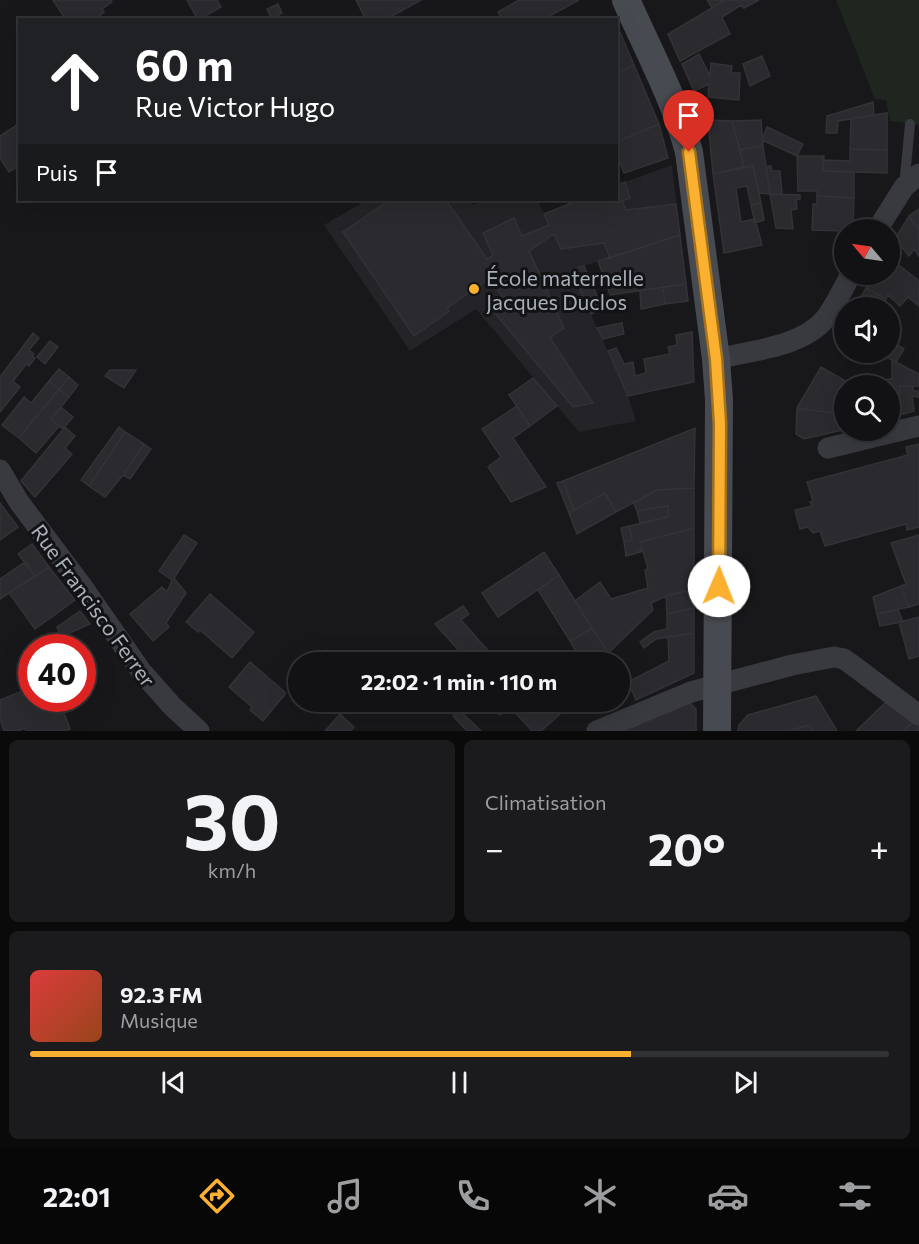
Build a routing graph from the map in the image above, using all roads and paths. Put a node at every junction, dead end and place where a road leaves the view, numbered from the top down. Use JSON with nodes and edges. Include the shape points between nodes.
{"nodes":[{"id":1,"x":626,"y":0,"type":"edge"},
{"id":2,"x":910,"y":124,"type":"dead end"},
{"id":3,"x":911,"y":181,"type":"edge"},
{"id":4,"x":885,"y":219,"type":"edge"},
{"id":5,"x":845,"y":285,"type":"edge"},
{"id":6,"x":716,"y":359,"type":"junction"},
{"id":7,"x":919,"y":426,"type":"edge"},
{"id":8,"x":828,"y":448,"type":"dead end"},
{"id":9,"x":0,"y":470,"type":"edge"},
{"id":10,"x":718,"y":684,"type":"junction"},
{"id":11,"x":919,"y":715,"type":"edge"},
{"id":12,"x":199,"y":731,"type":"edge"},
{"id":13,"x":597,"y":731,"type":"edge"},
{"id":14,"x":717,"y":731,"type":"edge"}],
"edges":[{"from":1,"to":6,"type":"street","via":[[689,152]]},
{"from":2,"to":3,"type":"lane"},
{"from":3,"to":4,"type":"street"},
{"from":5,"to":6,"type":"street","via":[[826,318],[810,332],[787,342]]},
{"from":6,"to":10,"type":"street","via":[[720,424]]},
{"from":7,"to":8,"type":"street"},
{"from":9,"to":12,"type":"street","name":"Rue Francisco Ferrer","via":[[32,521],[141,671]]},
{"from":10,"to":11,"type":"street","via":[[834,657],[855,667]]},
{"from":10,"to":13,"type":"street"},
{"from":10,"to":14,"type":"street"}]}
